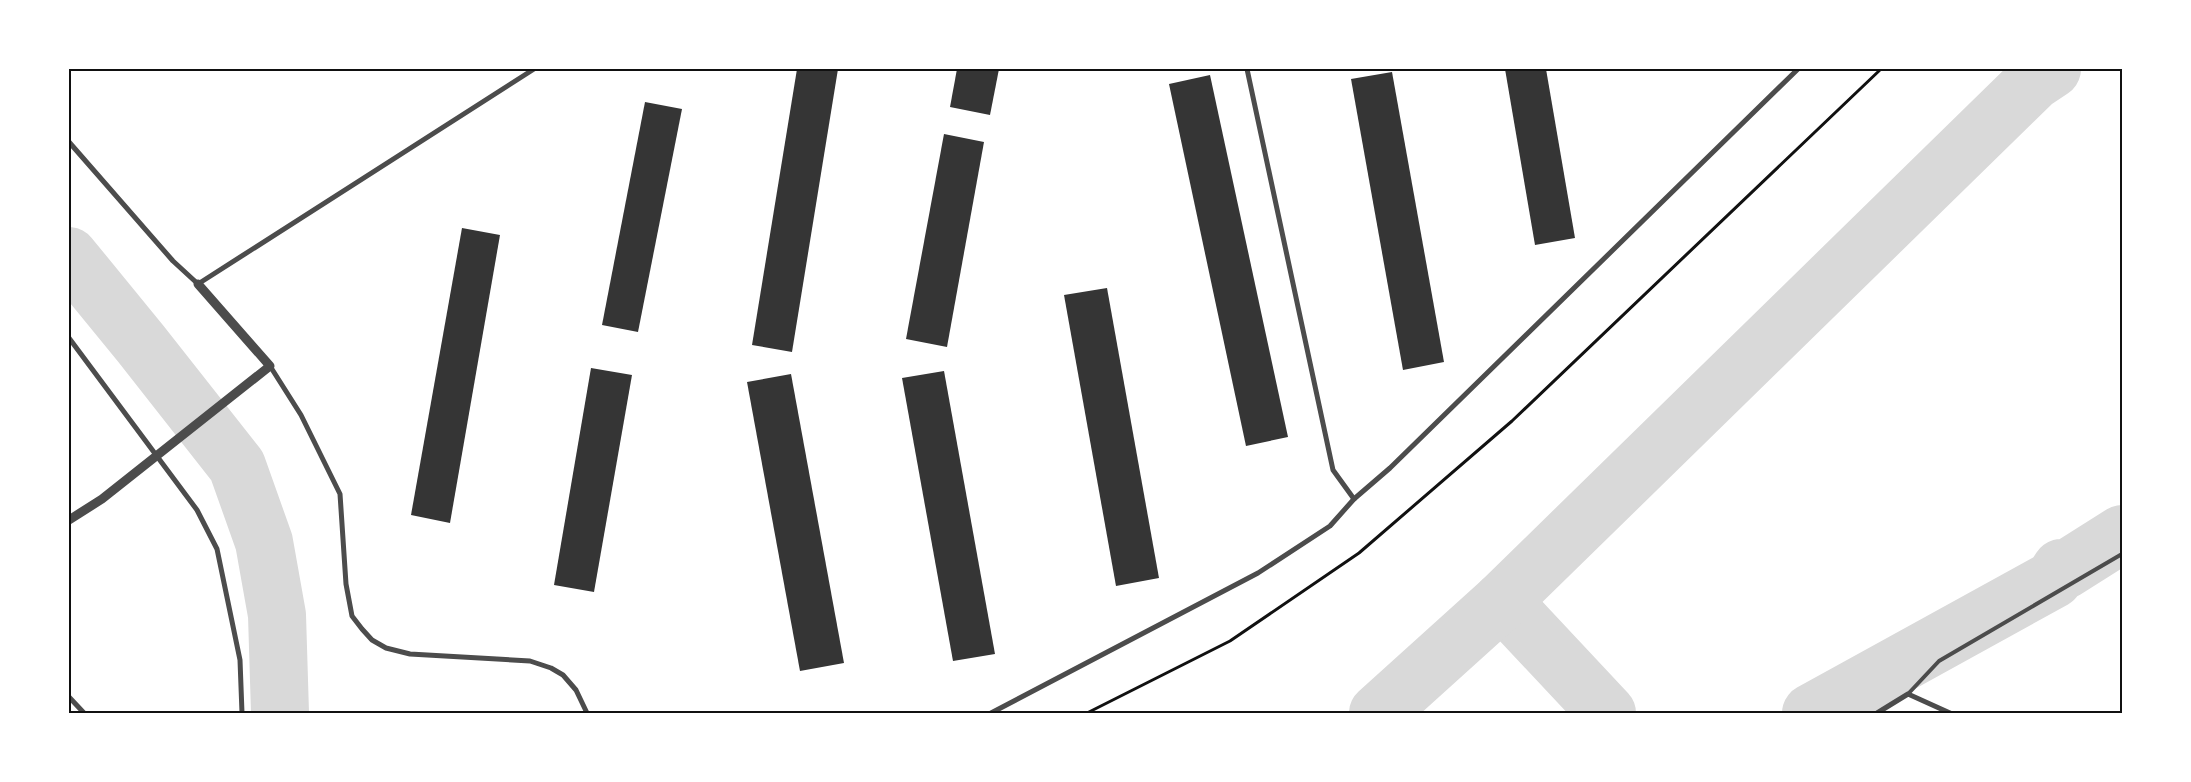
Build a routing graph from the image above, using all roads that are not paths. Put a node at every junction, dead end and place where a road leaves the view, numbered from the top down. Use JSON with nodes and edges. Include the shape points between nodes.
{"nodes":[{"id":1,"x":534,"y":69,"type":"edge"},
{"id":2,"x":1247,"y":69,"type":"edge"},
{"id":3,"x":1798,"y":69,"type":"edge"},
{"id":4,"x":69,"y":142,"type":"edge"},
{"id":5,"x":198,"y":284,"type":"junction"},
{"id":6,"x":69,"y":338,"type":"edge"},
{"id":7,"x":270,"y":366,"type":"junction"},
{"id":8,"x":156,"y":456,"type":"junction"},
{"id":9,"x":1354,"y":499,"type":"junction"},
{"id":10,"x":69,"y":520,"type":"edge"},
{"id":11,"x":2122,"y":554,"type":"edge"},
{"id":12,"x":1908,"y":694,"type":"junction"},
{"id":13,"x":69,"y":697,"type":"edge"},
{"id":14,"x":84,"y":713,"type":"edge"},
{"id":15,"x":242,"y":713,"type":"edge"},
{"id":16,"x":587,"y":713,"type":"edge"},
{"id":17,"x":991,"y":713,"type":"edge"},
{"id":18,"x":1877,"y":713,"type":"edge"},
{"id":19,"x":1950,"y":713,"type":"edge"}],
"edges":[{"from":1,"to":5,"type":"street"},
{"from":2,"to":9,"type":"street","via":[[1332,470]]},
{"from":3,"to":9,"type":"street","via":[[1397,462]]},
{"from":4,"to":5,"type":"street","via":[[173,261]]},
{"from":5,"to":7,"type":"street"},
{"from":6,"to":8,"type":"street"},
{"from":7,"to":8,"type":"street"},
{"from":7,"to":16,"type":"street","via":[[301,415],[340,494],[346,584],[352,616],[372,640],[386,648],[410,654],[530,661],[551,668],[563,675],[576,690]]},
{"from":8,"to":10,"type":"street","via":[[102,499]]},
{"from":8,"to":15,"type":"street","via":[[197,510],[217,549],[240,660]]},
{"from":9,"to":17,"type":"street","via":[[1330,526],[1258,573]]},
{"from":11,"to":12,"type":"lane","via":[[1939,661]]},
{"from":12,"to":18,"type":"street"},
{"from":12,"to":19,"type":"street"},
{"from":13,"to":14,"type":"street"}]}
